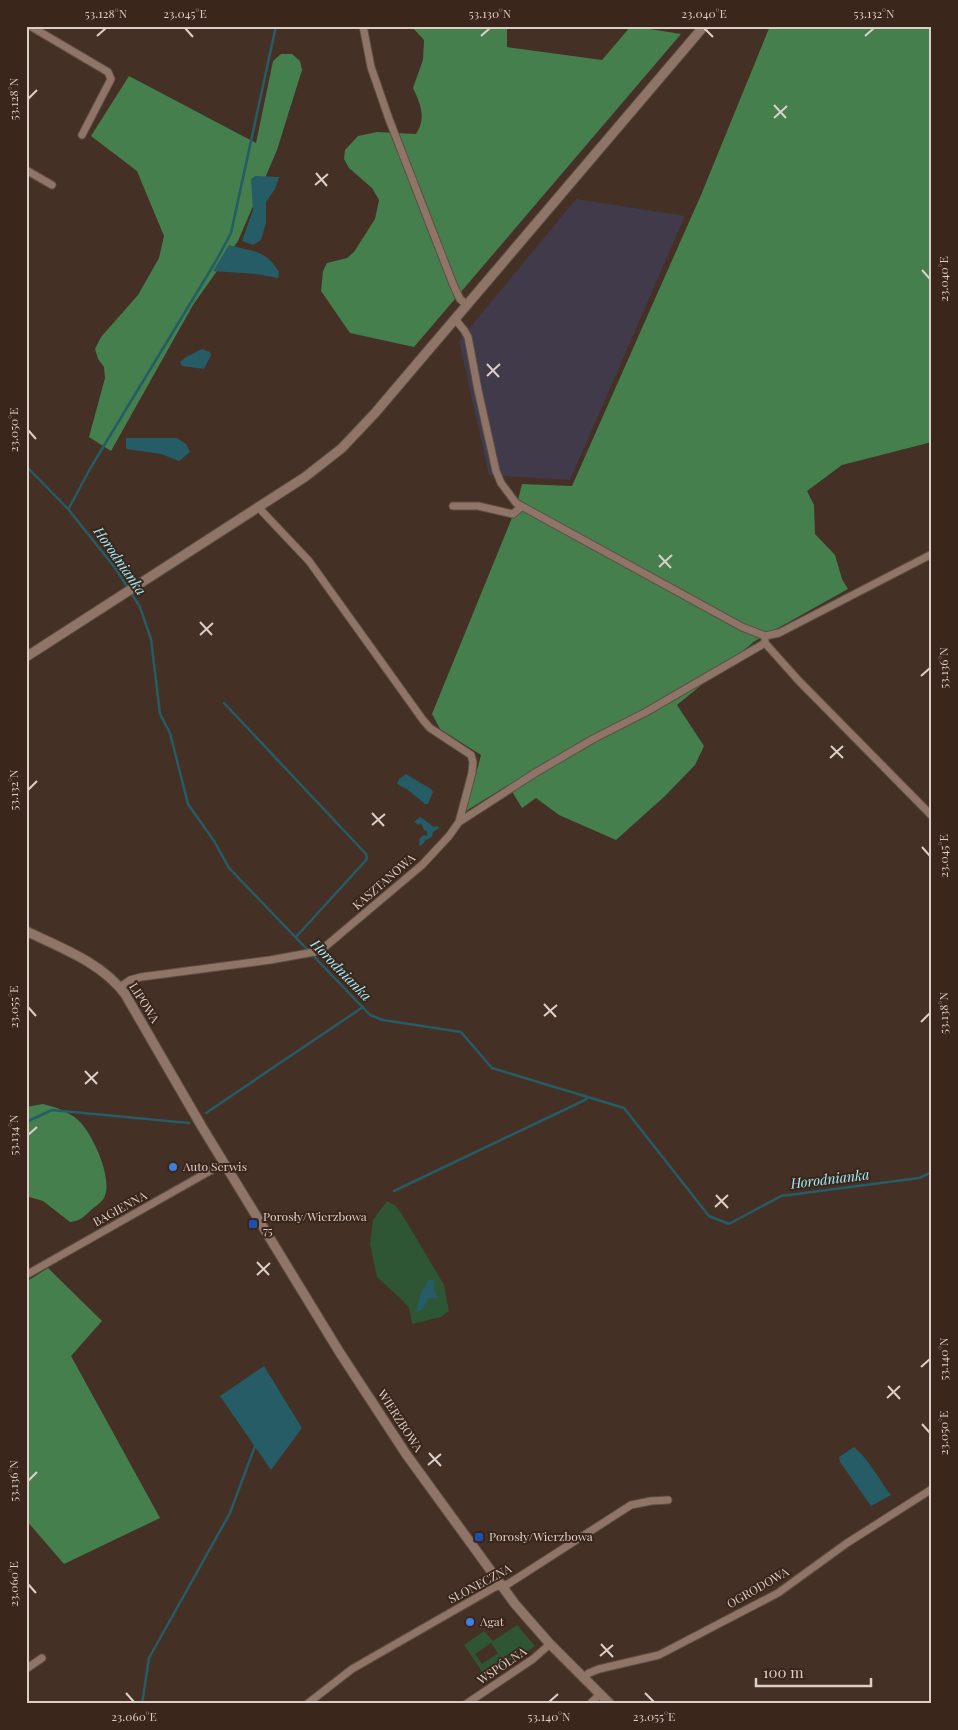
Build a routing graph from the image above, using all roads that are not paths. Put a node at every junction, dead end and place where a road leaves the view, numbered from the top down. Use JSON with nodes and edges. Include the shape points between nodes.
{"nodes":[{"id":1,"x":30,"y":26,"type":"edge"},
{"id":2,"x":363,"y":26,"type":"edge"},
{"id":3,"x":704,"y":26,"type":"edge"},
{"id":4,"x":82,"y":135,"type":"dead end"},
{"id":5,"x":26,"y":170,"type":"edge"},
{"id":6,"x":52,"y":185,"type":"dead end"},
{"id":7,"x":467,"y":305,"type":"junction"},
{"id":8,"x":455,"y":320,"type":"junction"},
{"id":9,"x":453,"y":506,"type":"dead end"},
{"id":10,"x":521,"y":507,"type":"junction"},
{"id":11,"x":258,"y":508,"type":"junction"},
{"id":12,"x":932,"y":554,"type":"edge"},
{"id":13,"x":765,"y":640,"type":"junction"},
{"id":14,"x":26,"y":657,"type":"edge"},
{"id":15,"x":932,"y":816,"type":"edge"},
{"id":16,"x":459,"y":822,"type":"junction"},
{"id":17,"x":26,"y":931,"type":"edge"},
{"id":18,"x":120,"y":987,"type":"junction"},
{"id":19,"x":202,"y":1127,"type":"joint"},
{"id":20,"x":224,"y":1163,"type":"junction"},
{"id":21,"x":26,"y":1275,"type":"edge"},
{"id":22,"x":932,"y":1489,"type":"edge"},
{"id":23,"x":668,"y":1500,"type":"dead end"},
{"id":24,"x":501,"y":1586,"type":"junction"},
{"id":25,"x":550,"y":1644,"type":"junction"},
{"id":26,"x":42,"y":1658,"type":"dead end"},
{"id":27,"x":26,"y":1669,"type":"edge"},
{"id":28,"x":583,"y":1678,"type":"junction"},
{"id":29,"x":600,"y":1694,"type":"junction"},
{"id":30,"x":307,"y":1704,"type":"edge"},
{"id":31,"x":466,"y":1704,"type":"edge"},
{"id":32,"x":590,"y":1704,"type":"edge"},
{"id":33,"x":610,"y":1704,"type":"edge"}],
"edges":[{"from":1,"to":4,"type":"street","via":[[108,72],[111,79]]},
{"from":2,"to":7,"type":"street","via":[[371,67],[402,156],[453,284]]},
{"from":3,"to":7,"type":"street"},
{"from":5,"to":6,"type":"street"},
{"from":7,"to":8,"type":"street"},
{"from":8,"to":10,"type":"street","via":[[468,337],[496,471],[507,492]]},
{"from":8,"to":11,"type":"street","via":[[358,433],[327,461]]},
{"from":9,"to":10,"type":"street","via":[[478,506],[514,514]]},
{"from":10,"to":13,"type":"street"},
{"from":11,"to":14,"type":"street"},
{"from":11,"to":16,"type":"street","via":[[309,561],[423,720],[471,756],[472,773]]},
{"from":12,"to":13,"type":"street"},
{"from":13,"to":15,"type":"street","via":[[799,681]]},
{"from":13,"to":16,"type":"street","via":[[646,712],[535,773]]},
{"from":16,"to":18,"type":"street","name":"KASZTANOWA","via":[[422,865],[316,952],[141,977]]},
{"from":17,"to":18,"type":"street","name":"LIPOWA","via":[[98,968]]},
{"from":18,"to":19,"type":"street","name":"LIPOWA"},
{"from":19,"to":20,"type":"street","name":"WIERZBOWA"},
{"from":20,"to":21,"type":"street","name":"BAGIENNA"},
{"from":20,"to":24,"type":"street","name":"WIERZBOWA","via":[[406,1454]]},
{"from":22,"to":28,"type":"street","name":"OGRODOWA","via":[[847,1543],[778,1593],[660,1655],[600,1669]]},
{"from":23,"to":24,"type":"street","name":"SŁONECZNA","via":[[631,1505]]},
{"from":24,"to":25,"type":"street","name":"WIERZBOWA"},
{"from":24,"to":30,"type":"street","name":"SŁONECZNA","via":[[352,1669]]},
{"from":25,"to":28,"type":"street","name":"WIERZBOWA"},
{"from":25,"to":31,"type":"street","name":"WSPÓLNA"},
{"from":26,"to":27,"type":"street"},
{"from":28,"to":29,"type":"street","name":"WIERZBOWA"},
{"from":29,"to":32,"type":"street"},
{"from":29,"to":33,"type":"street","name":"WIERZBOWA"}]}
